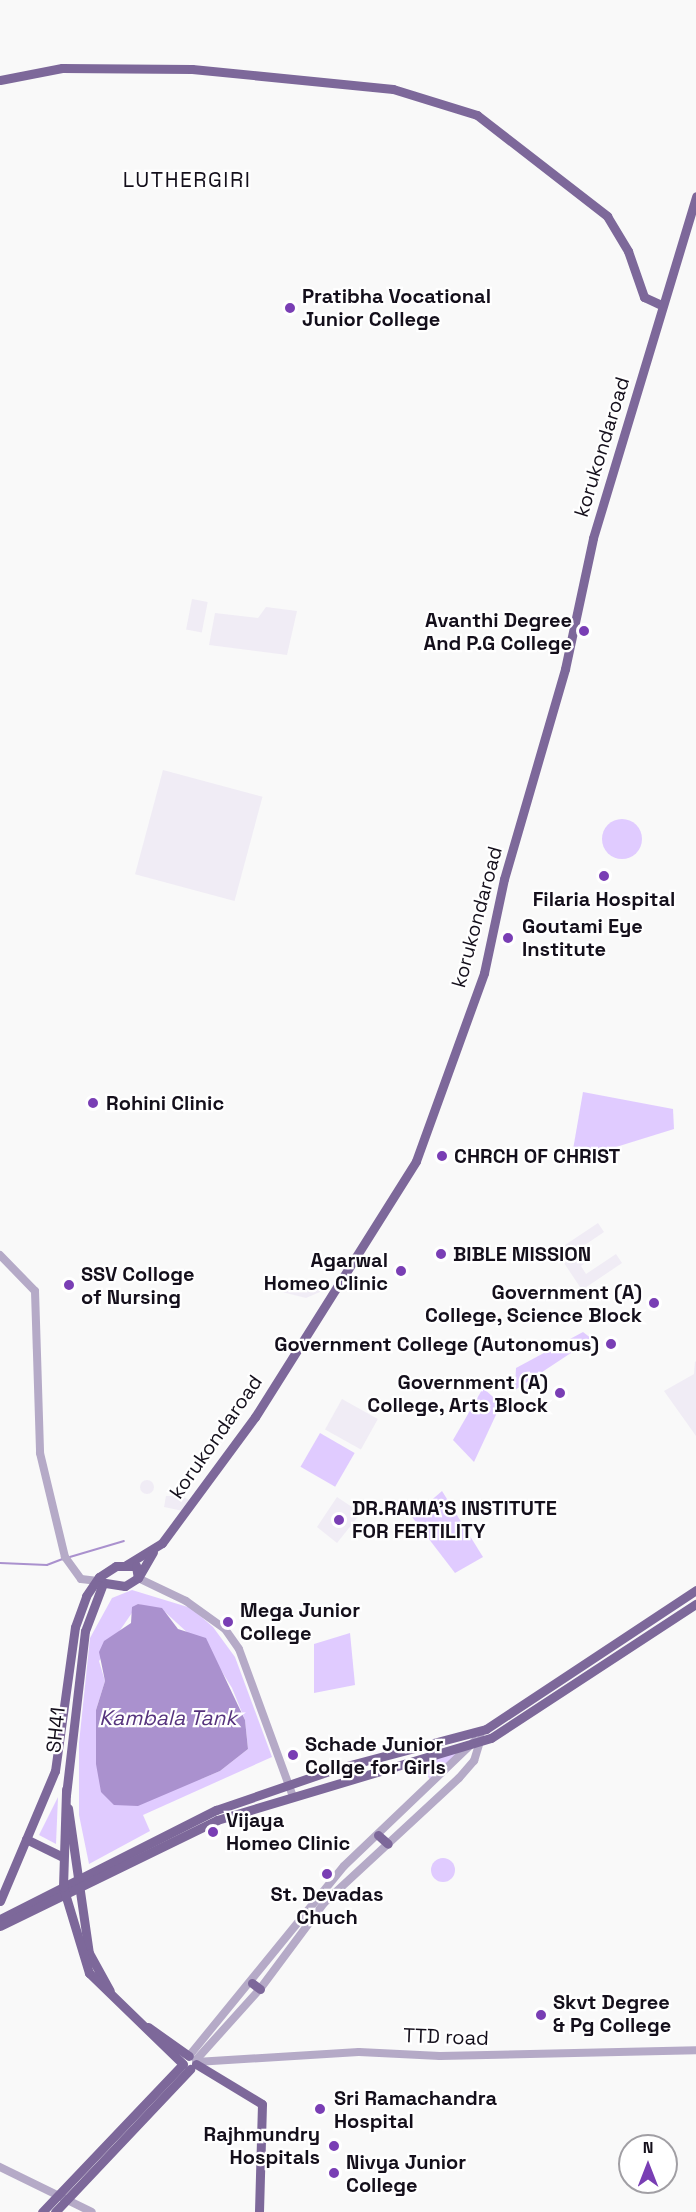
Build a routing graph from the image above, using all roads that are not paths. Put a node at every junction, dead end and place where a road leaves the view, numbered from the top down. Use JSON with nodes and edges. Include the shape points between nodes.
{"nodes":[{"id":1,"x":0,"y":80,"type":"edge"},
{"id":2,"x":696,"y":196,"type":"edge"},
{"id":3,"x":660,"y":304,"type":"junction"},
{"id":4,"x":0,"y":1255,"type":"edge"},
{"id":5,"x":153,"y":1552,"type":"junction"},
{"id":6,"x":126,"y":1565,"type":"junction"},
{"id":7,"x":138,"y":1578,"type":"junction"},
{"id":8,"x":100,"y":1583,"type":"junction"},
{"id":9,"x":696,"y":1590,"type":"edge"},
{"id":10,"x":695,"y":1605,"type":"edge"},
{"id":11,"x":476,"y":1736,"type":"junction"},
{"id":12,"x":412,"y":1746,"type":"junction"},
{"id":13,"x":417,"y":1758,"type":"junction"},
{"id":14,"x":364,"y":1761,"type":"junction"},
{"id":15,"x":369,"y":1773,"type":"junction"},
{"id":16,"x":287,"y":1784,"type":"junction"},
{"id":17,"x":66,"y":1789,"type":"junction"},
{"id":18,"x":292,"y":1794,"type":"junction"},
{"id":19,"x":198,"y":1824,"type":"junction"},
{"id":20,"x":378,"y":1835,"type":"junction"},
{"id":21,"x":26,"y":1839,"type":"junction"},
{"id":22,"x":388,"y":1844,"type":"junction"},
{"id":23,"x":61,"y":1856,"type":"junction"},
{"id":24,"x":75,"y":1886,"type":"junction"},
{"id":25,"x":64,"y":1892,"type":"junction"},
{"id":26,"x":0,"y":1901,"type":"edge"},
{"id":27,"x":0,"y":1919,"type":"edge"},
{"id":28,"x":0,"y":1926,"type":"edge"},
{"id":29,"x":252,"y":1983,"type":"junction"},
{"id":30,"x":260,"y":1989,"type":"junction"},
{"id":31,"x":696,"y":2050,"type":"edge"},
{"id":32,"x":192,"y":2063,"type":"junction"},
{"id":33,"x":0,"y":2168,"type":"edge"},
{"id":34,"x":64,"y":2196,"type":"junction"},
{"id":35,"x":42,"y":2212,"type":"edge"},
{"id":36,"x":55,"y":2212,"type":"edge"},
{"id":37,"x":92,"y":2212,"type":"edge"},
{"id":38,"x":259,"y":2212,"type":"edge"}],
"edges":[{"from":1,"to":3,"type":"main road","via":[[62,68],[192,69],[393,89],[477,115],[607,216],[628,250],[644,297]]},
{"from":2,"to":3,"type":"main road","name":"korukondaroad"},
{"from":3,"to":5,"type":"main road","name":"korukondaroad","via":[[593,538],[566,669],[504,879],[484,972],[416,1161],[255,1417]]},
{"from":4,"to":8,"type":"street","via":[[35,1291],[40,1453],[67,1559],[81,1579]]},
{"from":5,"to":6,"type":"main road","name":"korukondaroad"},
{"from":5,"to":7,"type":"main road"},
{"from":6,"to":7,"type":"main road","via":[[136,1566]]},
{"from":6,"to":8,"type":"main road","name":"korukondaroad","via":[[106,1570]]},
{"from":7,"to":8,"type":"main road","via":[[125,1586]]},
{"from":7,"to":16,"type":"street","via":[[186,1600],[225,1629],[239,1649]]},
{"from":8,"to":17,"type":"main road","name":"SH41","via":[[84,1631]]},
{"from":8,"to":21,"type":"main road","via":[[75,1627],[55,1771]]},
{"from":9,"to":11,"type":"main road"},
{"from":10,"to":11,"type":"main road"},
{"from":11,"to":12,"type":"main road"},
{"from":11,"to":13,"type":"main road"},
{"from":11,"to":20,"type":"street"},
{"from":11,"to":22,"type":"street","via":[[459,1778]]},
{"from":12,"to":13,"type":"main road"},
{"from":12,"to":14,"type":"main road"},
{"from":13,"to":15,"type":"main road"},
{"from":14,"to":15,"type":"main road"},
{"from":14,"to":16,"type":"main road"},
{"from":15,"to":18,"type":"main road"},
{"from":16,"to":18,"type":"street"},
{"from":16,"to":19,"type":"main road"},
{"from":17,"to":23,"type":"main road"},
{"from":17,"to":24,"type":"main road","name":"SH41"},
{"from":18,"to":19,"type":"main road"},
{"from":19,"to":24,"type":"main road"},
{"from":20,"to":22,"type":"main road"},
{"from":20,"to":29,"type":"street","via":[[338,1873]]},
{"from":21,"to":23,"type":"main road"},
{"from":21,"to":26,"type":"main road"},
{"from":22,"to":30,"type":"street","via":[[324,1903]]},
{"from":23,"to":25,"type":"main road"},
{"from":24,"to":25,"type":"main road"},
{"from":24,"to":32,"type":"main road","name":"SH41","via":[[89,1953],[105,1986]]},
{"from":25,"to":27,"type":"main road"},
{"from":25,"to":28,"type":"main road"},
{"from":25,"to":32,"type":"main road","via":[[92,1978]]},
{"from":29,"to":30,"type":"main road"},
{"from":29,"to":32,"type":"street"},
{"from":30,"to":32,"type":"street"},
{"from":31,"to":32,"type":"street","name":"TTD road","via":[[440,2056],[359,2052]]},
{"from":32,"to":34,"type":"main road"},
{"from":32,"to":38,"type":"main road","via":[[262,2104]]},
{"from":33,"to":34,"type":"street"},
{"from":34,"to":35,"type":"main road"},
{"from":34,"to":36,"type":"main road"},
{"from":34,"to":37,"type":"street"}]}
